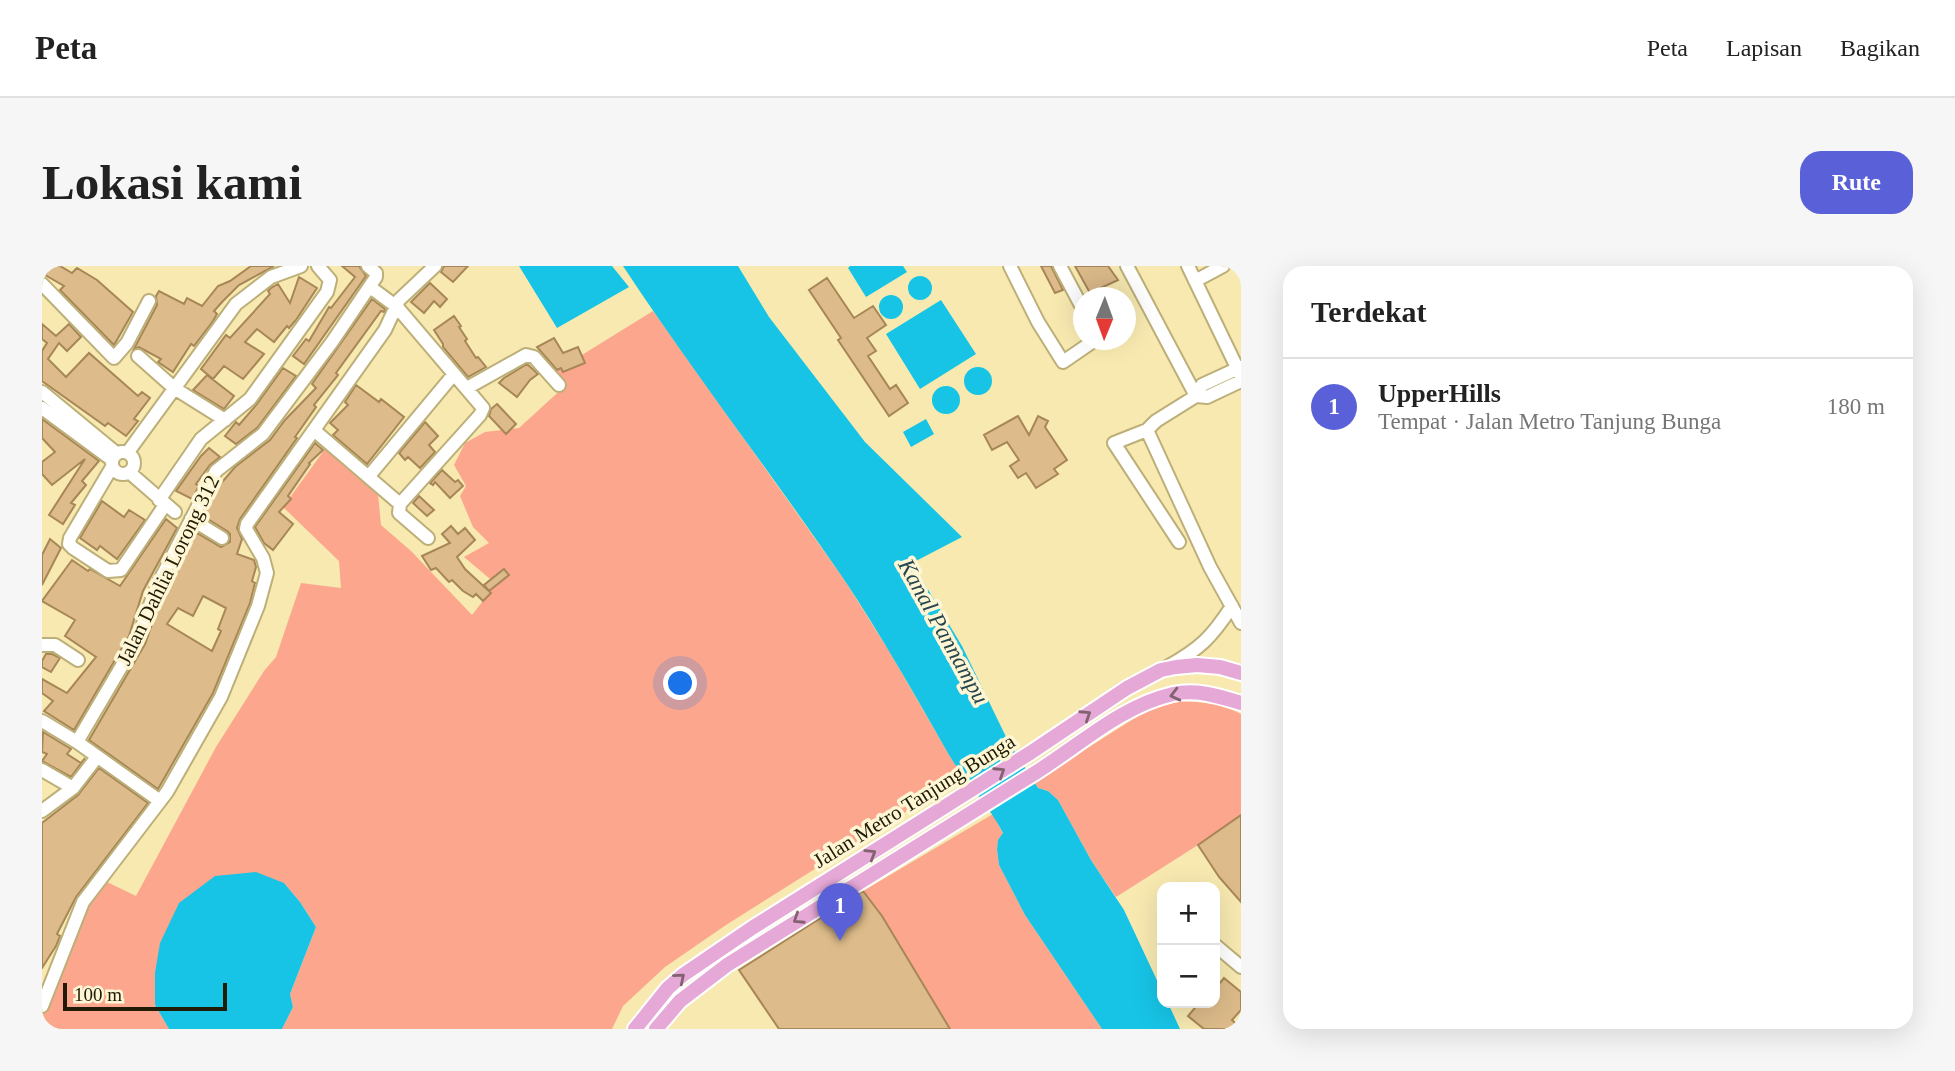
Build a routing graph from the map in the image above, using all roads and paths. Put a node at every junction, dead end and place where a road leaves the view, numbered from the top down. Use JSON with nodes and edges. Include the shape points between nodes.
{"nodes":[{"id":1,"x":301,"y":266,"type":"edge"},
{"id":2,"x":318,"y":266,"type":"edge"},
{"id":3,"x":368,"y":266,"type":"edge"},
{"id":4,"x":435,"y":266,"type":"edge"},
{"id":5,"x":1010,"y":266,"type":"edge"},
{"id":6,"x":1060,"y":266,"type":"edge"},
{"id":7,"x":1127,"y":266,"type":"edge"},
{"id":8,"x":1188,"y":266,"type":"edge"},
{"id":9,"x":1223,"y":266,"type":"edge"},
{"id":10,"x":1195,"y":281,"type":"junction"},
{"id":11,"x":373,"y":282,"type":"junction"},
{"id":12,"x":42,"y":284,"type":"edge"},
{"id":13,"x":1073,"y":292,"type":"edge"},
{"id":14,"x":149,"y":301,"type":"dead end"},
{"id":15,"x":397,"y":307,"type":"junction"},
{"id":16,"x":1080,"y":350,"type":"edge"},
{"id":17,"x":138,"y":356,"type":"dead end"},
{"id":18,"x":1240,"y":373,"type":"edge"},
{"id":19,"x":454,"y":374,"type":"junction"},
{"id":20,"x":559,"y":385,"type":"dead end"},
{"id":21,"x":174,"y":388,"type":"junction"},
{"id":22,"x":467,"y":388,"type":"junction"},
{"id":23,"x":42,"y":392,"type":"edge"},
{"id":24,"x":1196,"y":396,"type":"junction"},
{"id":25,"x":42,"y":408,"type":"edge"},
{"id":26,"x":225,"y":420,"type":"junction"},
{"id":27,"x":1147,"y":429,"type":"junction"},
{"id":28,"x":315,"y":431,"type":"junction"},
{"id":29,"x":117,"y":458,"type":"junction"},
{"id":30,"x":129,"y":472,"type":"junction"},
{"id":31,"x":369,"y":475,"type":"junction"},
{"id":32,"x":400,"y":504,"type":"junction"},
{"id":33,"x":166,"y":506,"type":"junction"},
{"id":34,"x":191,"y":519,"type":"junction"},
{"id":35,"x":222,"y":538,"type":"dead end"},
{"id":36,"x":428,"y":538,"type":"dead end"},
{"id":37,"x":1179,"y":542,"type":"dead end"},
{"id":38,"x":1232,"y":606,"type":"junction"},
{"id":39,"x":1241,"y":623,"type":"edge"},
{"id":40,"x":42,"y":645,"type":"edge"},
{"id":41,"x":78,"y":660,"type":"dead end"},
{"id":42,"x":1161,"y":670,"type":"junction"},
{"id":43,"x":1241,"y":673,"type":"edge"},
{"id":44,"x":1241,"y":703,"type":"edge"},
{"id":45,"x":42,"y":722,"type":"edge"},
{"id":46,"x":77,"y":742,"type":"junction"},
{"id":47,"x":97,"y":757,"type":"junction"},
{"id":48,"x":42,"y":770,"type":"edge"},
{"id":49,"x":73,"y":788,"type":"junction"},
{"id":50,"x":160,"y":801,"type":"junction"},
{"id":51,"x":42,"y":811,"type":"edge"},
{"id":52,"x":1220,"y":950,"type":"edge"},
{"id":53,"x":1241,"y":967,"type":"edge"},
{"id":54,"x":42,"y":1006,"type":"edge"},
{"id":55,"x":635,"y":1029,"type":"edge"},
{"id":56,"x":656,"y":1029,"type":"edge"}],
"edges":[{"from":1,"to":21,"type":"street","via":[[271,277],[236,304]]},
{"from":2,"to":26,"type":"street","via":[[330,280],[327,292],[250,398]]},
{"from":3,"to":11,"type":"street","via":[[376,273]]},
{"from":4,"to":15,"type":"street"},
{"from":5,"to":16,"type":"street","via":[[1063,362]]},
{"from":6,"to":13,"type":"street"},
{"from":7,"to":24,"type":"street"},
{"from":8,"to":10,"type":"street"},
{"from":9,"to":10,"type":"street"},
{"from":10,"to":18,"type":"street"},
{"from":11,"to":15,"type":"street"},
{"from":11,"to":34,"type":"street","name":"Jalan Dahlia Lorong 312","via":[[263,434],[216,471]]},
{"from":12,"to":14,"type":"street","via":[[114,358]]},
{"from":15,"to":19,"type":"street"},
{"from":15,"to":28,"type":"street"},
{"from":17,"to":21,"type":"street"},
{"from":18,"to":24,"type":"street","via":[[1202,385]]},
{"from":19,"to":22,"type":"street"},
{"from":19,"to":31,"type":"street"},
{"from":20,"to":22,"type":"street","via":[[534,357],[526,355]]},
{"from":21,"to":26,"type":"street"},
{"from":21,"to":29,"type":"street"},
{"from":22,"to":32,"type":"street","via":[[482,412]]},
{"from":23,"to":29,"type":"street"},
{"from":24,"to":27,"type":"street"},
{"from":25,"to":29,"type":"street"},
{"from":26,"to":33,"type":"street","via":[[193,449]]},
{"from":27,"to":37,"type":"street","via":[[1114,443]]},
{"from":27,"to":38,"type":"street"},
{"from":28,"to":31,"type":"street"},
{"from":28,"to":50,"type":"street","via":[[247,523],[266,569],[258,606],[221,697]]},
{"from":29,"to":30,"type":"street","via":[[118,473]]},
{"from":29,"to":30,"type":"street","via":[[134,462]]},
{"from":29,"to":33,"type":"street","via":[[70,538],[73,548],[108,571],[121,570]]},
{"from":30,"to":33,"type":"street"},
{"from":31,"to":32,"type":"street"},
{"from":32,"to":36,"type":"street","via":[[399,513]]},
{"from":34,"to":35,"type":"street"},
{"from":34,"to":46,"type":"street","name":"Jalan Dahlia Lorong 312","via":[[156,586],[137,640]]},
{"from":38,"to":39,"type":"street"},
{"from":38,"to":42,"type":"street","via":[[1201,646]]},
{"from":40,"to":41,"type":"street","via":[[55,645]]},
{"from":42,"to":43,"type":"main road","name":"Jalan Metro Tanjung Bunga","via":[[1197,664]]},
{"from":55,"to":42,"type":"main road","name":"Jalan Metro Tanjung Bunga","one_way":true,"via":[[683,975]]},
{"from":44,"to":56,"type":"main road","name":"Jalan Metro Tanjung Bunga","one_way":true,"via":[[1189,691],[1121,716],[727,965],[680,1001]]},
{"from":45,"to":46,"type":"street"},
{"from":46,"to":47,"type":"street"},
{"from":47,"to":49,"type":"street"},
{"from":47,"to":50,"type":"street"},
{"from":48,"to":49,"type":"street"},
{"from":49,"to":51,"type":"street"},
{"from":50,"to":54,"type":"street","via":[[83,902]]},
{"from":52,"to":53,"type":"street"}]}
